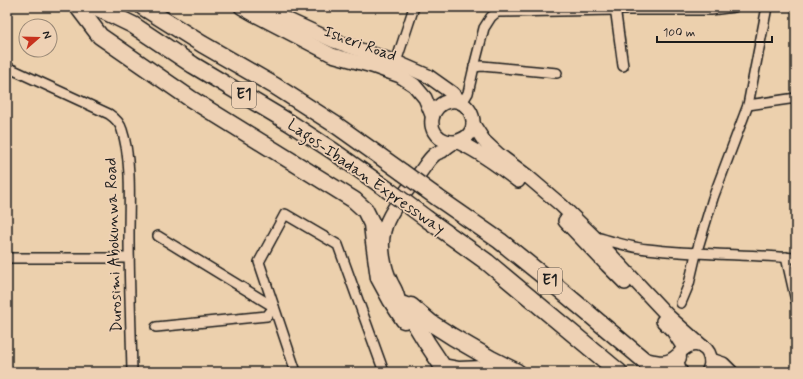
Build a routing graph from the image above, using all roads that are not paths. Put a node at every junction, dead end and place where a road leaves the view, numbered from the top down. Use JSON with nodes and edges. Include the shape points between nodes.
{"nodes":[{"id":1,"x":78,"y":7,"type":"edge"},
{"id":2,"x":96,"y":7,"type":"edge"},
{"id":3,"x":143,"y":7,"type":"edge"},
{"id":4,"x":241,"y":7,"type":"edge"},
{"id":5,"x":260,"y":7,"type":"edge"},
{"id":6,"x":414,"y":7,"type":"edge"},
{"id":7,"x":734,"y":7,"type":"edge"},
{"id":8,"x":767,"y":7,"type":"edge"},
{"id":9,"x":615,"y":8,"type":"edge"},
{"id":10,"x":711,"y":8,"type":"edge"},
{"id":11,"x":512,"y":9,"type":"edge"},
{"id":12,"x":396,"y":62,"type":"junction"},
{"id":13,"x":623,"y":66,"type":"dead end"},
{"id":14,"x":474,"y":67,"type":"junction"},
{"id":15,"x":7,"y":68,"type":"edge"},
{"id":16,"x":557,"y":73,"type":"dead end"},
{"id":17,"x":796,"y":98,"type":"edge"},
{"id":18,"x":462,"y":102,"type":"junction"},
{"id":19,"x":748,"y":105,"type":"junction"},
{"id":20,"x":432,"y":115,"type":"junction"},
{"id":21,"x":473,"y":124,"type":"junction"},
{"id":22,"x":434,"y":130,"type":"junction"},
{"id":23,"x":457,"y":142,"type":"junction"},
{"id":24,"x":433,"y":156,"type":"junction"},
{"id":25,"x":392,"y":212,"type":"junction"},
{"id":26,"x":158,"y":236,"type":"dead end"},
{"id":27,"x":593,"y":236,"type":"junction"},
{"id":28,"x":696,"y":254,"type":"junction"},
{"id":29,"x":786,"y":257,"type":"junction"},
{"id":30,"x":7,"y":258,"type":"edge"},
{"id":31,"x":129,"y":258,"type":"junction"},
{"id":32,"x":796,"y":258,"type":"edge"},
{"id":33,"x":397,"y":294,"type":"junction"},
{"id":34,"x":796,"y":301,"type":"edge"},
{"id":35,"x":681,"y":303,"type":"dead end"},
{"id":36,"x":274,"y":307,"type":"junction"},
{"id":37,"x":408,"y":313,"type":"junction"},
{"id":38,"x":156,"y":327,"type":"dead end"},
{"id":39,"x":704,"y":348,"type":"junction"},
{"id":40,"x":598,"y":354,"type":"junction"},
{"id":41,"x":681,"y":359,"type":"edge"},
{"id":42,"x":709,"y":366,"type":"edge"},
{"id":43,"x":651,"y":367,"type":"edge"},
{"id":44,"x":451,"y":370,"type":"edge"},
{"id":45,"x":132,"y":372,"type":"edge"},
{"id":46,"x":296,"y":372,"type":"edge"},
{"id":47,"x":384,"y":372,"type":"edge"},
{"id":48,"x":489,"y":372,"type":"edge"},
{"id":49,"x":517,"y":372,"type":"edge"},
{"id":50,"x":615,"y":372,"type":"edge"},
{"id":51,"x":619,"y":372,"type":"edge"},
{"id":52,"x":731,"y":372,"type":"edge"}],
"edges":[{"from":1,"to":37,"type":"highway","via":[[100,36],[191,99],[354,200],[372,224],[379,278],[391,300]]},
{"from":2,"to":40,"type":"highway","name":"Lagos-Ibadan Expressway","number":"E1","bridge":true,"via":[[133,24],[193,65],[332,151],[487,262]]},
{"from":3,"to":43,"type":"highway","name":"Lagos-Ibadan Expressway","number":"E1","bridge":true,"via":[[336,124],[500,241]]},
{"from":4,"to":20,"type":"main road","name":"Isheri Road","via":[[332,55],[400,76],[414,85],[425,98]]},
{"from":5,"to":12,"type":"main road","name":"Isheri Road","via":[[334,41]]},
{"from":6,"to":12,"type":"street"},
{"from":7,"to":10,"type":"street"},
{"from":8,"to":19,"type":"street"},
{"from":9,"to":10,"type":"street"},
{"from":9,"to":11,"type":"street"},
{"from":9,"to":13,"type":"street"},
{"from":11,"to":14,"type":"street","via":[[497,12],[491,17],[484,28]]},
{"from":12,"to":18,"type":"main road","name":"Isheri Road","via":[[428,76]]},
{"from":14,"to":16,"type":"street"},
{"from":14,"to":18,"type":"street","via":[[468,93]]},
{"from":15,"to":31,"type":"street","name":"Durosimi Abokunwa Road","via":[[109,114],[120,125],[128,160]]},
{"from":17,"to":19,"type":"street"},
{"from":18,"to":20,"type":"main road","via":[[444,102]]},
{"from":18,"to":21,"type":"main road","name":"Isheri Road","via":[[471,111]]},
{"from":19,"to":28,"type":"street","via":[[713,198]]},
{"from":20,"to":22,"type":"main road","name":"Isheri Road"},
{"from":21,"to":23,"type":"main road","via":[[468,135]]},
{"from":21,"to":27,"type":"main road","name":"Isheri Road","via":[[484,141],[499,155],[561,205]]},
{"from":22,"to":23,"type":"main road","via":[[446,142]]},
{"from":22,"to":24,"type":"main road","name":"Isheri Road"},
{"from":23,"to":24,"type":"main road"},
{"from":23,"to":41,"type":"main road","via":[[489,159],[544,200],[563,218],[673,331]]},
{"from":24,"to":25,"type":"main road"},
{"from":25,"to":33,"type":"main road","via":[[384,231],[382,248],[390,281]]},
{"from":25,"to":37,"type":"main road","via":[[387,252]]},
{"from":26,"to":36,"type":"street"},
{"from":27,"to":28,"type":"street","via":[[639,248]]},
{"from":27,"to":39,"type":"main road","name":"Isheri Road","via":[[668,316]]},
{"from":28,"to":29,"type":"street"},
{"from":28,"to":35,"type":"street","via":[[689,284]]},
{"from":29,"to":32,"type":"street"},
{"from":29,"to":34,"type":"street"},
{"from":30,"to":31,"type":"street"},
{"from":31,"to":45,"type":"street","name":"Durosimi Abokunwa Road"},
{"from":33,"to":37,"type":"main road"},
{"from":33,"to":44,"type":"highway","via":[[443,367]]},
{"from":36,"to":38,"type":"street","via":[[267,316]]},
{"from":36,"to":46,"type":"street"},
{"from":36,"to":47,"type":"street","via":[[259,262],[285,214],[338,245]]},
{"from":37,"to":44,"type":"main road"},
{"from":37,"to":49,"type":"highway","via":[[431,323],[491,360]]},
{"from":39,"to":41,"type":"main road","via":[[700,345],[689,346]]},
{"from":39,"to":42,"type":"main road","name":"Isheri Road","via":[[709,353]]},
{"from":40,"to":50,"type":"highway"},
{"from":40,"to":51,"type":"highway","name":"Lagos-Ibadan Expressway","number":"E1"},
{"from":41,"to":43,"type":"highway"},
{"from":42,"to":52,"type":"main road","via":[[723,364]]},
{"from":44,"to":48,"type":"highway","via":[[484,369]]}]}
